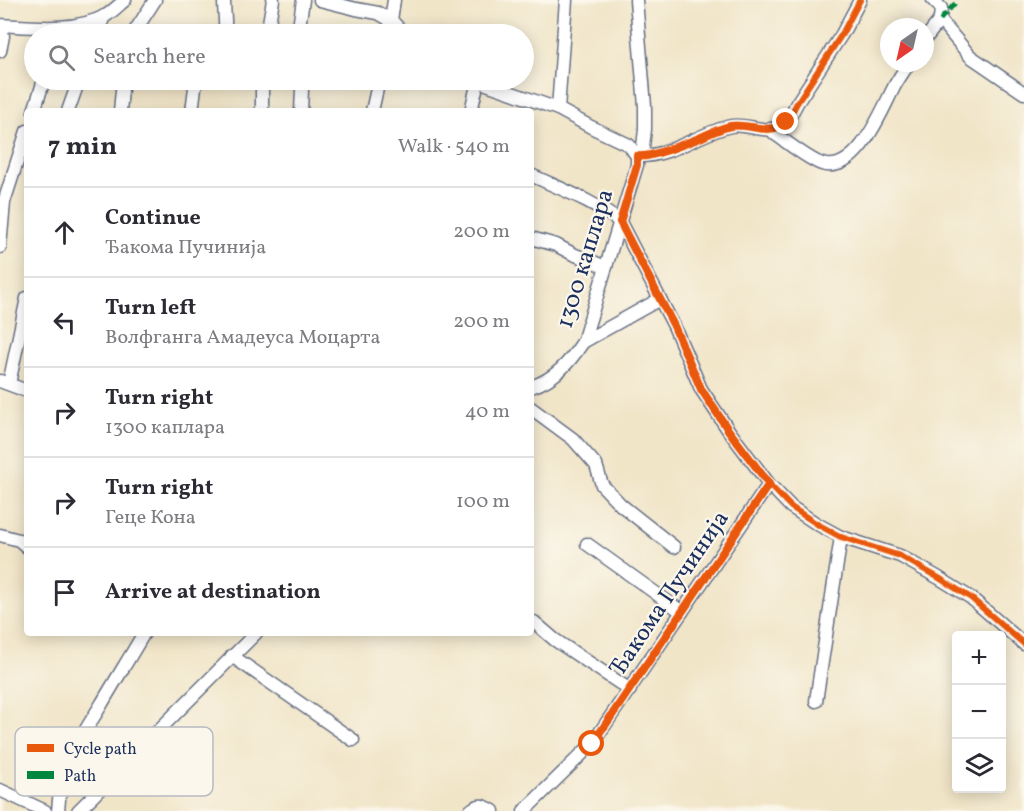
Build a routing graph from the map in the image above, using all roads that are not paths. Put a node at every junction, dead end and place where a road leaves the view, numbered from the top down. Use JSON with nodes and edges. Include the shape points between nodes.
{"nodes":[{"id":1,"x":125,"y":0,"type":"edge"},
{"id":2,"x":155,"y":0,"type":"edge"},
{"id":3,"x":224,"y":0,"type":"edge"},
{"id":4,"x":273,"y":0,"type":"edge"},
{"id":5,"x":303,"y":0,"type":"edge"},
{"id":6,"x":320,"y":0,"type":"edge"},
{"id":7,"x":394,"y":0,"type":"edge"},
{"id":8,"x":566,"y":0,"type":"edge"},
{"id":9,"x":636,"y":0,"type":"edge"},
{"id":10,"x":860,"y":0,"type":"edge"},
{"id":11,"x":933,"y":0,"type":"edge"},
{"id":12,"x":104,"y":16,"type":"junction"},
{"id":13,"x":940,"y":20,"type":"junction"},
{"id":14,"x":392,"y":21,"type":"junction"},
{"id":15,"x":82,"y":24,"type":"edge"},
{"id":16,"x":101,"y":24,"type":"edge"},
{"id":17,"x":139,"y":24,"type":"edge"},
{"id":18,"x":225,"y":24,"type":"edge"},
{"id":19,"x":269,"y":24,"type":"edge"},
{"id":20,"x":299,"y":24,"type":"edge"},
{"id":21,"x":391,"y":24,"type":"edge"},
{"id":22,"x":395,"y":24,"type":"edge"},
{"id":23,"x":0,"y":26,"type":"edge"},
{"id":24,"x":24,"y":27,"type":"edge"},
{"id":25,"x":934,"y":28,"type":"edge"},
{"id":26,"x":0,"y":51,"type":"edge"},
{"id":27,"x":903,"y":72,"type":"edge"},
{"id":28,"x":40,"y":90,"type":"edge"},
{"id":29,"x":75,"y":90,"type":"edge"},
{"id":30,"x":122,"y":90,"type":"edge"},
{"id":31,"x":195,"y":90,"type":"edge"},
{"id":32,"x":262,"y":90,"type":"edge"},
{"id":33,"x":302,"y":90,"type":"edge"},
{"id":34,"x":377,"y":90,"type":"edge"},
{"id":35,"x":474,"y":90,"type":"edge"},
{"id":36,"x":504,"y":90,"type":"edge"},
{"id":37,"x":1024,"y":93,"type":"edge"},
{"id":38,"x":34,"y":108,"type":"edge"},
{"id":39,"x":69,"y":108,"type":"edge"},
{"id":40,"x":120,"y":108,"type":"edge"},
{"id":41,"x":192,"y":108,"type":"edge"},
{"id":42,"x":262,"y":108,"type":"edge"},
{"id":43,"x":301,"y":108,"type":"edge"},
{"id":44,"x":373,"y":108,"type":"edge"},
{"id":45,"x":471,"y":108,"type":"edge"},
{"id":46,"x":558,"y":109,"type":"junction"},
{"id":47,"x":771,"y":129,"type":"junction"},
{"id":48,"x":24,"y":140,"type":"edge"},
{"id":49,"x":640,"y":156,"type":"junction"},
{"id":50,"x":534,"y":176,"type":"edge"},
{"id":51,"x":620,"y":222,"type":"junction"},
{"id":52,"x":534,"y":239,"type":"edge"},
{"id":53,"x":0,"y":247,"type":"edge"},
{"id":54,"x":606,"y":267,"type":"junction"},
{"id":55,"x":660,"y":299,"type":"junction"},
{"id":56,"x":24,"y":309,"type":"edge"},
{"id":57,"x":583,"y":342,"type":"junction"},
{"id":58,"x":4,"y":383,"type":"edge"},
{"id":59,"x":534,"y":386,"type":"edge"},
{"id":60,"x":24,"y":390,"type":"edge"},
{"id":61,"x":534,"y":411,"type":"edge"},
{"id":62,"x":769,"y":484,"type":"junction"},
{"id":63,"x":0,"y":535,"type":"edge"},
{"id":64,"x":841,"y":537,"type":"junction"},
{"id":65,"x":24,"y":544,"type":"edge"},
{"id":66,"x":587,"y":544,"type":"dead end"},
{"id":67,"x":674,"y":547,"type":"dead end"},
{"id":68,"x":682,"y":612,"type":"junction"},
{"id":69,"x":534,"y":622,"type":"dead end"},
{"id":70,"x":142,"y":636,"type":"edge"},
{"id":71,"x":253,"y":636,"type":"edge"},
{"id":72,"x":1024,"y":644,"type":"edge"},
{"id":73,"x":232,"y":656,"type":"junction"},
{"id":74,"x":630,"y":690,"type":"junction"},
{"id":75,"x":816,"y":701,"type":"dead end"},
{"id":76,"x":87,"y":727,"type":"edge"},
{"id":77,"x":161,"y":727,"type":"edge"},
{"id":78,"x":353,"y":740,"type":"dead end"},
{"id":79,"x":0,"y":790,"type":"edge"},
{"id":80,"x":59,"y":796,"type":"edge"},
{"id":81,"x":93,"y":796,"type":"edge"},
{"id":82,"x":45,"y":811,"type":"edge"},
{"id":83,"x":58,"y":811,"type":"edge"},
{"id":84,"x":78,"y":811,"type":"edge"},
{"id":85,"x":470,"y":811,"type":"edge"},
{"id":86,"x":493,"y":811,"type":"edge"},
{"id":87,"x":524,"y":811,"type":"edge"}],
"edges":[{"from":1,"to":12,"type":"street"},
{"from":2,"to":17,"type":"street"},
{"from":3,"to":18,"type":"street"},
{"from":4,"to":19,"type":"street"},
{"from":5,"to":20,"type":"street"},
{"from":6,"to":14,"type":"street","via":[[378,13]]},
{"from":7,"to":14,"type":"street"},
{"from":8,"to":46,"type":"street"},
{"from":9,"to":49,"type":"street","name":"1300 каплара","via":[[645,106]]},
{"from":10,"to":47,"type":"street","via":[[791,115],[781,126]]},
{"from":11,"to":13,"type":"street","via":[[941,8]]},
{"from":12,"to":15,"type":"street"},
{"from":12,"to":16,"type":"street"},
{"from":13,"to":25,"type":"street"},
{"from":13,"to":37,"type":"street","via":[[970,56]]},
{"from":14,"to":21,"type":"street"},
{"from":14,"to":22,"type":"street"},
{"from":23,"to":24,"type":"street"},
{"from":23,"to":26,"type":"street"},
{"from":27,"to":47,"type":"street","via":[[870,135],[850,158],[836,165],[823,165]]},
{"from":28,"to":38,"type":"street"},
{"from":29,"to":39,"type":"street"},
{"from":30,"to":40,"type":"street"},
{"from":31,"to":41,"type":"street"},
{"from":32,"to":42,"type":"street"},
{"from":33,"to":43,"type":"street"},
{"from":34,"to":44,"type":"street"},
{"from":35,"to":45,"type":"street"},
{"from":36,"to":46,"type":"street"},
{"from":46,"to":49,"type":"street","via":[[629,145]]},
{"from":47,"to":49,"type":"street","via":[[731,126],[650,156]]},
{"from":48,"to":53,"type":"street","via":[[4,202]]},
{"from":49,"to":51,"type":"street","name":"1300 каплара"},
{"from":50,"to":51,"type":"street","via":[[585,200]]},
{"from":51,"to":54,"type":"street","name":"1300 каплара"},
{"from":51,"to":55,"type":"street"},
{"from":52,"to":54,"type":"street","via":[[556,244]]},
{"from":54,"to":57,"type":"street","name":"1300 каплара"},
{"from":55,"to":57,"type":"street"},
{"from":55,"to":62,"type":"street","via":[[701,389]]},
{"from":56,"to":58,"type":"street"},
{"from":57,"to":59,"type":"street","name":"1300 каплара","via":[[557,374]]},
{"from":58,"to":60,"type":"street"},
{"from":61,"to":67,"type":"street","via":[[573,439],[596,465],[602,485],[621,505]]},
{"from":62,"to":64,"type":"street","via":[[791,507]]},
{"from":62,"to":68,"type":"street","name":"Ђакома Пучинија"},
{"from":63,"to":65,"type":"street"},
{"from":64,"to":72,"type":"street","via":[[900,556],[939,578],[971,598]]},
{"from":64,"to":75,"type":"street"},
{"from":66,"to":68,"type":"street"},
{"from":68,"to":74,"type":"street","name":"Ђакома Пучинија"},
{"from":69,"to":74,"type":"street"},
{"from":70,"to":76,"type":"street"},
{"from":71,"to":73,"type":"street"},
{"from":73,"to":77,"type":"street"},
{"from":73,"to":78,"type":"street"},
{"from":74,"to":87,"type":"street","name":"Ђакома Пучинија","via":[[592,744]]},
{"from":79,"to":82,"type":"street"},
{"from":80,"to":83,"type":"street"},
{"from":81,"to":84,"type":"street"},
{"from":85,"to":86,"type":"street","via":[[479,805]]}]}
